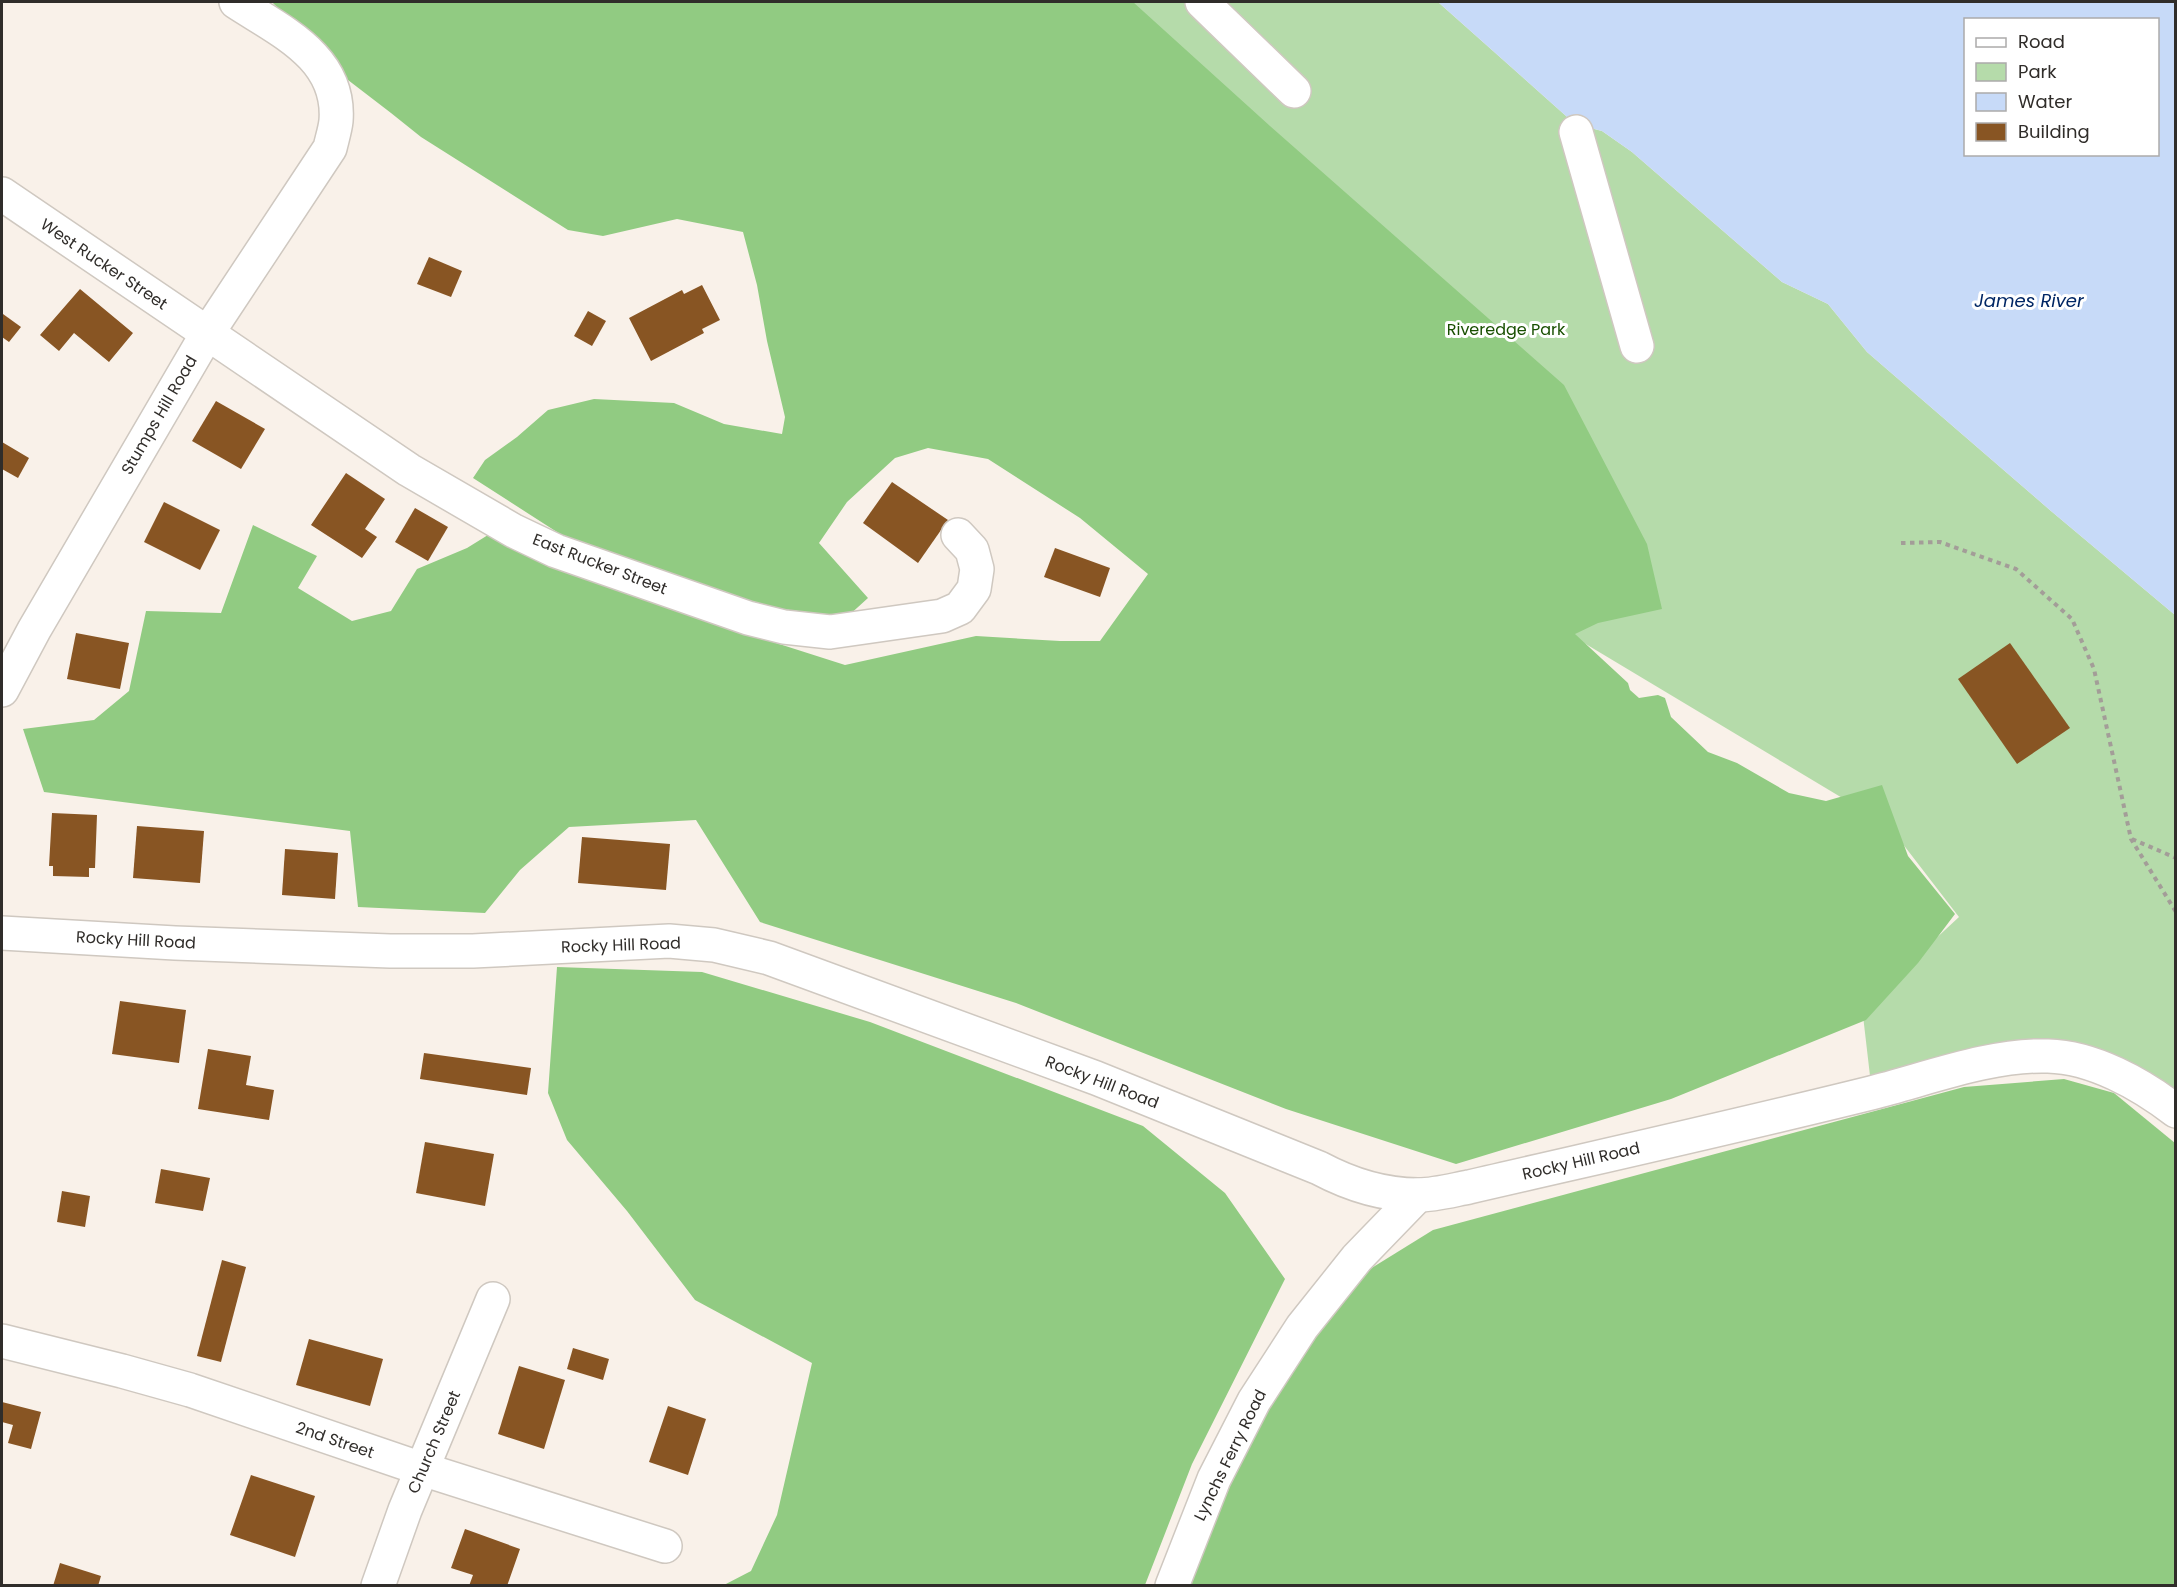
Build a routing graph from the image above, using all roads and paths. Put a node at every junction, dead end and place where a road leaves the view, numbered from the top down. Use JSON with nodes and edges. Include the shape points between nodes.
{"nodes":[{"id":1,"x":236,"y":2,"type":"edge"},
{"id":2,"x":1202,"y":2,"type":"edge"},
{"id":3,"x":1294,"y":91,"type":"dead end"},
{"id":4,"x":1576,"y":132,"type":"dead end"},
{"id":5,"x":2,"y":194,"type":"edge"},
{"id":6,"x":207,"y":334,"type":"junction"},
{"id":7,"x":1637,"y":346,"type":"dead end"},
{"id":8,"x":958,"y":534,"type":"dead end"},
{"id":9,"x":1901,"y":543,"type":"dead end"},
{"id":10,"x":2,"y":690,"type":"edge"},
{"id":11,"x":2131,"y":839,"type":"junction"},
{"id":12,"x":2175,"y":858,"type":"edge"},
{"id":13,"x":2175,"y":912,"type":"edge"},
{"id":14,"x":2,"y":933,"type":"edge"},
{"id":15,"x":2175,"y":1111,"type":"edge"},
{"id":16,"x":1418,"y":1195,"type":"junction"},
{"id":17,"x":493,"y":1299,"type":"dead end"},
{"id":18,"x":2,"y":1341,"type":"edge"},
{"id":19,"x":422,"y":1470,"type":"junction"},
{"id":20,"x":666,"y":1546,"type":"dead end"},
{"id":21,"x":378,"y":1586,"type":"edge"},
{"id":22,"x":1172,"y":1586,"type":"edge"}],
"edges":[{"from":1,"to":6,"type":"street","name":"Stumps Hill Road","via":[[303,45],[322,66],[334,92],[336,121],[330,148]]},
{"from":2,"to":3,"type":"street"},
{"from":4,"to":7,"type":"street"},
{"from":5,"to":6,"type":"street","name":"West Rucker Street"},
{"from":6,"to":8,"type":"street","name":"East Rucker Street","via":[[409,470],[514,531],[556,551],[748,618],[830,632],[942,616],[960,608],[974,589],[975,559]]},
{"from":6,"to":10,"type":"street","name":"Stumps Hill Road"},
{"from":9,"to":11,"type":"path","via":[[1940,542],[2016,569],[2072,619],[2094,669]]},
{"from":11,"to":12,"type":"path"},
{"from":11,"to":13,"type":"path"},
{"from":14,"to":16,"type":"street","name":"Rocky Hill Road","via":[[390,951],[669,941],[714,945],[769,958],[1096,1078],[1334,1176],[1374,1190]]},
{"from":15,"to":16,"type":"street","name":"Rocky Hill Road","via":[[2136,1083],[2092,1064],[2051,1056],[2011,1057],[1469,1187]]},
{"from":16,"to":22,"type":"street","name":"Lynchs Ferry Road","via":[[1357,1258],[1302,1327],[1254,1401],[1214,1479]]},
{"from":17,"to":19,"type":"street","name":"Church Street"},
{"from":18,"to":19,"type":"street","name":"2nd Street","via":[[190,1390]]},
{"from":19,"to":20,"type":"street","name":"2nd Street"},
{"from":19,"to":21,"type":"street","name":"Church Street"}]}
